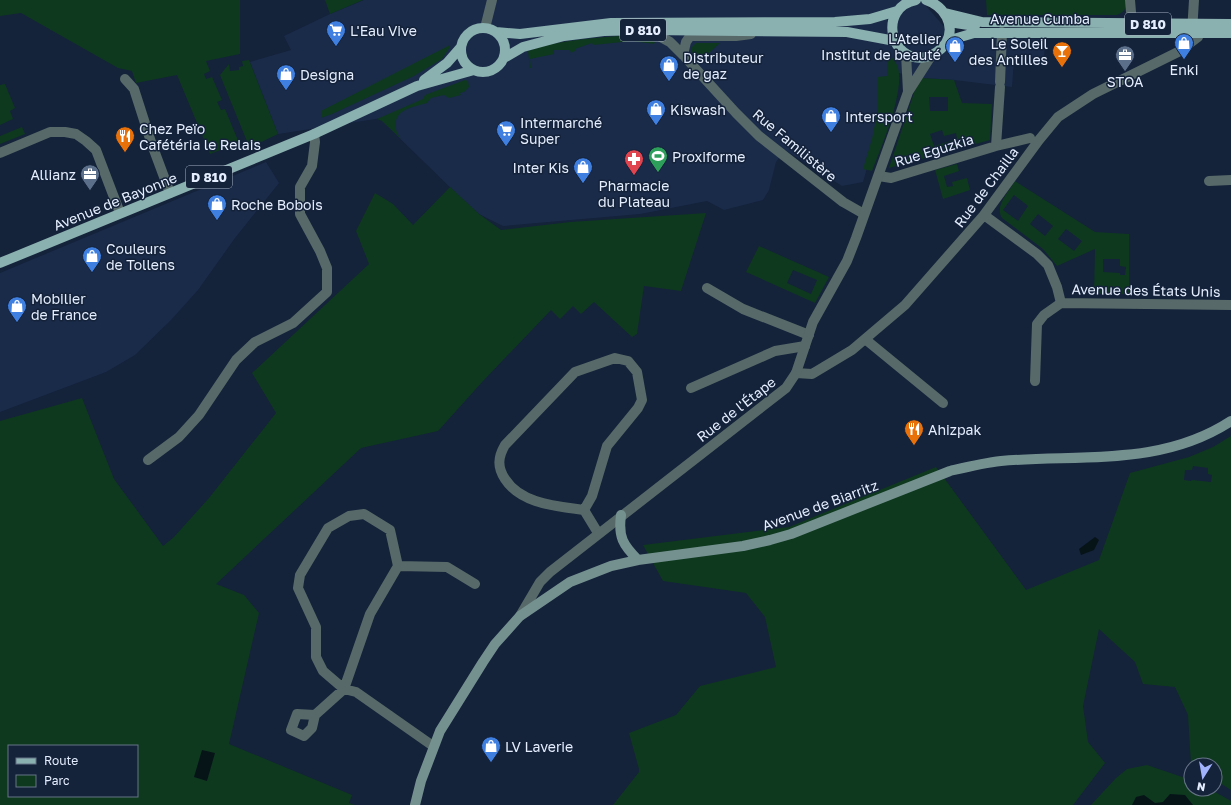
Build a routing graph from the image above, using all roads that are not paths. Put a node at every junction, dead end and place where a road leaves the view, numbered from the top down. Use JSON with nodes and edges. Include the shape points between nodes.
{"nodes":[{"id":1,"x":492,"y":0,"type":"edge"},
{"id":2,"x":916,"y":0,"type":"edge"},
{"id":3,"x":926,"y":0,"type":"edge"},
{"id":4,"x":1130,"y":0,"type":"edge"},
{"id":5,"x":1194,"y":0,"type":"edge"},
{"id":6,"x":905,"y":2,"type":"edge"},
{"id":7,"x":897,"y":11,"type":"junction"},
{"id":8,"x":947,"y":18,"type":"junction"},
{"id":9,"x":736,"y":22,"type":"junction"},
{"id":10,"x":1066,"y":23,"type":"junction"},
{"id":11,"x":1231,"y":24,"type":"edge"},
{"id":12,"x":485,"y":28,"type":"junction"},
{"id":13,"x":1133,"y":28,"type":"junction"},
{"id":14,"x":1197,"y":28,"type":"junction"},
{"id":15,"x":648,"y":30,"type":"junction"},
{"id":16,"x":670,"y":30,"type":"junction"},
{"id":17,"x":771,"y":31,"type":"junction"},
{"id":18,"x":496,"y":32,"type":"junction"},
{"id":19,"x":1002,"y":32,"type":"junction"},
{"id":20,"x":1231,"y":33,"type":"edge"},
{"id":21,"x":894,"y":39,"type":"junction"},
{"id":22,"x":947,"y":41,"type":"junction"},
{"id":23,"x":670,"y":42,"type":"junction"},
{"id":24,"x":461,"y":47,"type":"junction"},
{"id":25,"x":683,"y":54,"type":"junction"},
{"id":26,"x":906,"y":54,"type":"junction"},
{"id":27,"x":930,"y":56,"type":"junction"},
{"id":28,"x":504,"y":58,"type":"junction"},
{"id":29,"x":474,"y":70,"type":"junction"},
{"id":30,"x":125,"y":79,"type":"dead end"},
{"id":31,"x":416,"y":86,"type":"junction"},
{"id":32,"x":908,"y":92,"type":"junction"},
{"id":33,"x":314,"y":134,"type":"junction"},
{"id":34,"x":1030,"y":138,"type":"dead end"},
{"id":35,"x":996,"y":146,"type":"junction"},
{"id":36,"x":0,"y":152,"type":"edge"},
{"id":37,"x":879,"y":176,"type":"junction"},
{"id":38,"x":1231,"y":180,"type":"edge"},
{"id":39,"x":1210,"y":181,"type":"dead end"},
{"id":40,"x":170,"y":193,"type":"junction"},
{"id":41,"x":120,"y":213,"type":"junction"},
{"id":42,"x":864,"y":214,"type":"junction"},
{"id":43,"x":984,"y":216,"type":"junction"},
{"id":44,"x":0,"y":263,"type":"edge"},
{"id":45,"x":707,"y":288,"type":"dead end"},
{"id":46,"x":1061,"y":303,"type":"junction"},
{"id":47,"x":1231,"y":305,"type":"edge"},
{"id":48,"x":809,"y":335,"type":"junction"},
{"id":49,"x":865,"y":339,"type":"junction"},
{"id":50,"x":805,"y":346,"type":"junction"},
{"id":51,"x":796,"y":373,"type":"junction"},
{"id":52,"x":1035,"y":381,"type":"dead end"},
{"id":53,"x":692,"y":388,"type":"dead end"},
{"id":54,"x":943,"y":403,"type":"dead end"},
{"id":55,"x":1231,"y":421,"type":"edge"},
{"id":56,"x":148,"y":460,"type":"dead end"},
{"id":57,"x":584,"y":510,"type":"junction"},
{"id":58,"x":621,"y":515,"type":"junction"},
{"id":59,"x":598,"y":533,"type":"junction"},
{"id":60,"x":638,"y":560,"type":"junction"},
{"id":61,"x":398,"y":566,"type":"junction"},
{"id":62,"x":475,"y":584,"type":"dead end"},
{"id":63,"x":520,"y":616,"type":"junction"},
{"id":64,"x":344,"y":689,"type":"junction"},
{"id":65,"x":315,"y":715,"type":"dead end"},
{"id":66,"x":433,"y":746,"type":"junction"},
{"id":67,"x":415,"y":805,"type":"edge"}],
"edges":[{"from":1,"to":12,"type":"street"},
{"from":2,"to":6,"type":"main road"},
{"from":3,"to":8,"type":"main road","via":[[940,7]]},
{"from":4,"to":13,"type":"street"},
{"from":5,"to":14,"type":"street"},
{"from":6,"to":7,"type":"main road"},
{"from":7,"to":9,"type":"main road","via":[[870,19],[835,22]]},
{"from":7,"to":21,"type":"main road","via":[[892,28]]},
{"from":8,"to":10,"type":"main road","name":"Avenue Cumba","via":[[982,22]]},
{"from":8,"to":10,"type":"main road","name":"Avenue Cumba","number":"D 810","via":[[983,27],[1049,28]]},
{"from":8,"to":22,"type":"main road","via":[[950,32]]},
{"from":9,"to":16,"type":"street","via":[[671,26]]},
{"from":9,"to":18,"type":"main road","via":[[611,23],[520,34]]},
{"from":10,"to":13,"type":"main road","name":"Avenue Cumba","number":"D 810"},
{"from":11,"to":14,"type":"main road","name":"Avenue Cumba","number":"D 810"},
{"from":12,"to":18,"type":"main road"},
{"from":12,"to":24,"type":"main road","via":[[469,33]]},
{"from":13,"to":14,"type":"main road","name":"Avenue Cumba","number":"D 810"},
{"from":13,"to":19,"type":"main road","name":"Avenue Cumba"},
{"from":14,"to":20,"type":"main road","name":"Avenue Cumba"},
{"from":14,"to":43,"type":"street","name":"Rue de Chailla","via":[[1198,37],[1178,52],[1093,94],[1058,117]]},
{"from":15,"to":16,"type":"main road","number":"D 810"},
{"from":15,"to":23,"type":"street","name":"Rue Familistère"},
{"from":15,"to":28,"type":"main road","number":"D 810","via":[[604,31],[564,36],[523,47]]},
{"from":16,"to":17,"type":"main road","number":"D 810"},
{"from":16,"to":23,"type":"street"},
{"from":17,"to":21,"type":"main road","number":"D 810","via":[[787,31],[796,26],[843,27],[868,29]]},
{"from":17,"to":25,"type":"street","via":[[736,36],[690,36]]},
{"from":18,"to":28,"type":"main road","via":[[504,43]]},
{"from":19,"to":22,"type":"main road","name":"Avenue Cumba","via":[[974,33]]},
{"from":19,"to":35,"type":"street","name":"Rue Eguzkia"},
{"from":21,"to":26,"type":"main road"},
{"from":22,"to":27,"type":"main road"},
{"from":23,"to":25,"type":"street","name":"Rue Familistère"},
{"from":24,"to":29,"type":"main road","via":[[464,61]]},
{"from":24,"to":31,"type":"main road","number":"D 810","via":[[447,63]]},
{"from":25,"to":42,"type":"street","name":"Rue Familistère","via":[[759,136],[843,202]]},
{"from":26,"to":27,"type":"main road","via":[[914,57]]},
{"from":26,"to":32,"type":"street"},
{"from":27,"to":32,"type":"street"},
{"from":28,"to":29,"type":"main road","via":[[492,70]]},
{"from":29,"to":31,"type":"main road","number":"D 810"},
{"from":30,"to":40,"type":"street","via":[[134,89]]},
{"from":31,"to":33,"type":"main road","name":"Avenue de Bayonne","number":"D 810"},
{"from":32,"to":37,"type":"street","name":"Rue de l'Étape"},
{"from":33,"to":40,"type":"main road","name":"Avenue de Bayonne","number":"D 810"},
{"from":33,"to":56,"type":"street","via":[[312,166],[300,187],[300,214],[327,268],[327,292],[293,323],[255,342],[245,351],[236,360],[199,415],[179,437]]},
{"from":34,"to":35,"type":"street","name":"Rue Eguzkia"},
{"from":35,"to":37,"type":"street","name":"Rue Eguzkia","via":[[891,178]]},
{"from":36,"to":41,"type":"street","via":[[50,132],[76,134],[96,150]]},
{"from":37,"to":42,"type":"street","name":"Rue de l'Étape"},
{"from":38,"to":39,"type":"street"},
{"from":40,"to":41,"type":"main road","name":"Avenue de Bayonne","number":"D 810"},
{"from":41,"to":44,"type":"main road","name":"Avenue de Bayonne","number":"D 810"},
{"from":42,"to":48,"type":"street","name":"Rue de l'Étape","via":[[847,261],[813,322]]},
{"from":43,"to":46,"type":"street","name":"Avenue des États Unis","via":[[1037,254],[1048,265]]},
{"from":43,"to":49,"type":"street","name":"Rue de Chailla","via":[[906,305]]},
{"from":45,"to":48,"type":"street","via":[[743,309]]},
{"from":46,"to":47,"type":"street","name":"Avenue des États Unis"},
{"from":46,"to":52,"type":"street","name":"Avenue des États Unis","via":[[1037,324]]},
{"from":48,"to":50,"type":"street","name":"Rue de l'Étape"},
{"from":49,"to":51,"type":"street","name":"Rue de Chailla","via":[[852,350],[812,374]]},
{"from":49,"to":54,"type":"street"},
{"from":50,"to":51,"type":"street","name":"Rue de l'Étape"},
{"from":50,"to":53,"type":"street","via":[[775,351]]},
{"from":51,"to":58,"type":"street","name":"Rue de l'Étape","via":[[786,388],[773,399]]},
{"from":55,"to":60,"type":"main road","name":"Avenue de Biarritz","via":[[1166,450],[1123,456],[977,464],[950,471],[770,540]]},
{"from":57,"to":57,"type":"street","via":[[592,496],[607,446],[642,400],[637,372],[628,361],[615,358],[575,372],[505,445],[500,454],[500,473],[522,496]]},
{"from":57,"to":59,"type":"street"},
{"from":58,"to":59,"type":"street","name":"Rue de l'Étape"},
{"from":58,"to":60,"type":"main road","via":[[621,538],[626,548]]},
{"from":59,"to":63,"type":"street","name":"Rue de l'Étape","via":[[540,582]]},
{"from":60,"to":63,"type":"main road","name":"Avenue de Biarritz","via":[[611,566],[570,582]]},
{"from":61,"to":62,"type":"street","via":[[448,567]]},
{"from":61,"to":64,"type":"street","via":[[370,614]]},
{"from":61,"to":64,"type":"street","via":[[390,530],[364,514],[349,516],[328,528],[300,575],[298,588],[316,627],[316,657],[323,671]]},
{"from":63,"to":66,"type":"main road","name":"Avenue de Biarritz","via":[[495,644]]},
{"from":64,"to":65,"type":"street"},
{"from":64,"to":66,"type":"street","via":[[356,692]]},
{"from":66,"to":67,"type":"main road","name":"Avenue de Biarritz"}]}
